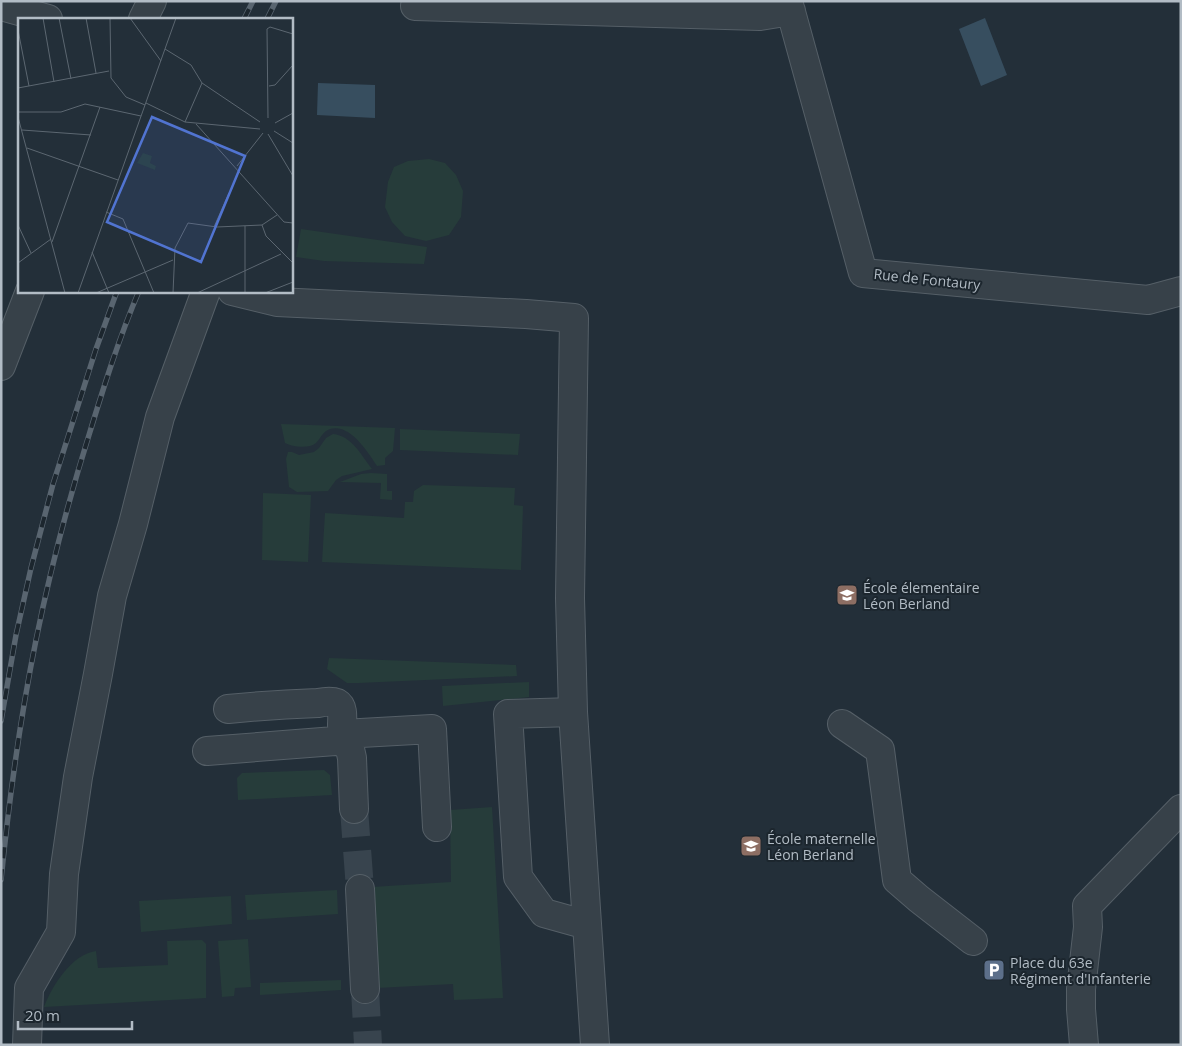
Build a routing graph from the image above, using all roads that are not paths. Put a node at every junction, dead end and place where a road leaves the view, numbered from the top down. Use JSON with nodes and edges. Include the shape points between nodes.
{"nodes":[{"id":1,"x":152,"y":1,"type":"edge"},
{"id":2,"x":1,"y":6,"type":"edge"},
{"id":3,"x":415,"y":6,"type":"dead end"},
{"id":4,"x":790,"y":6,"type":"edge"},
{"id":5,"x":44,"y":18,"type":"edge"},
{"id":6,"x":144,"y":18,"type":"edge"},
{"id":7,"x":1181,"y":291,"type":"edge"},
{"id":8,"x":30,"y":292,"type":"edge"},
{"id":9,"x":206,"y":292,"type":"edge"},
{"id":10,"x":236,"y":292,"type":"edge"},
{"id":11,"x":1,"y":366,"type":"edge"},
{"id":12,"x":228,"y":708,"type":"dead end"},
{"id":13,"x":573,"y":712,"type":"junction"},
{"id":14,"x":842,"y":724,"type":"dead end"},
{"id":15,"x":341,"y":737,"type":"junction"},
{"id":16,"x":207,"y":750,"type":"dead end"},
{"id":17,"x":1181,"y":808,"type":"edge"},
{"id":18,"x":354,"y":809,"type":"tunnel mouth"},
{"id":19,"x":437,"y":826,"type":"dead end"},
{"id":20,"x":360,"y":889,"type":"tunnel mouth"},
{"id":21,"x":587,"y":925,"type":"junction"},
{"id":22,"x":973,"y":941,"type":"dead end"},
{"id":23,"x":365,"y":989,"type":"tunnel mouth"},
{"id":24,"x":27,"y":1045,"type":"edge"},
{"id":25,"x":595,"y":1045,"type":"edge"},
{"id":26,"x":1084,"y":1045,"type":"edge"}],
"edges":[{"from":1,"to":6,"type":"street"},
{"from":2,"to":5,"type":"street"},
{"from":3,"to":4,"type":"street","via":[[760,16]]},
{"from":4,"to":7,"type":"street","name":"Rue de Fontaury","via":[[863,273],[1148,300]]},
{"from":8,"to":11,"type":"street"},
{"from":9,"to":24,"type":"street","via":[[160,417],[112,596],[78,777],[64,874],[61,932],[29,988]]},
{"from":10,"to":13,"type":"street","via":[[277,302],[574,318],[570,598]]},
{"from":12,"to":15,"type":"street","via":[[324,702],[338,704],[342,712]]},
{"from":13,"to":21,"type":"street"},
{"from":13,"to":21,"type":"street","via":[[508,714],[518,877],[544,913]]},
{"from":14,"to":22,"type":"street","via":[[880,750],[897,880]]},
{"from":15,"to":16,"type":"street","via":[[335,741]]},
{"from":15,"to":18,"type":"street","via":[[352,758]]},
{"from":15,"to":19,"type":"street","via":[[432,729]]},
{"from":17,"to":26,"type":"street","via":[[1087,906],[1088,927],[1080,989]]},
{"from":20,"to":23,"type":"street"},
{"from":21,"to":25,"type":"street"}]}
